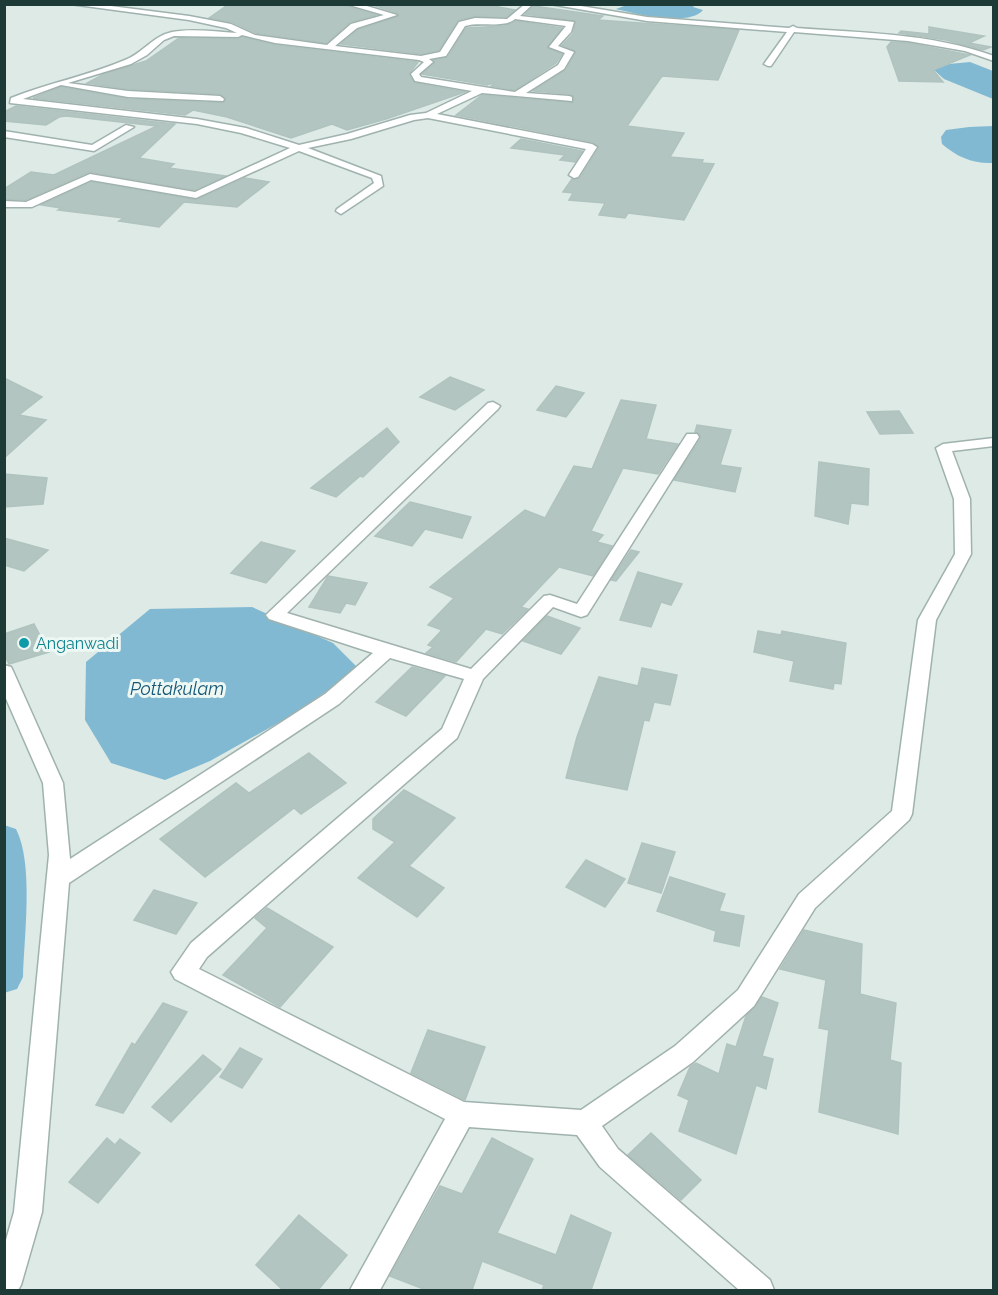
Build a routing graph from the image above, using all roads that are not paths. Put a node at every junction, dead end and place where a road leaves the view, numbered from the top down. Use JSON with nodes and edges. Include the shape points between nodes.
{"nodes":[{"id":1,"x":74,"y":4,"type":"edge"},
{"id":2,"x":349,"y":4,"type":"edge"},
{"id":3,"x":530,"y":4,"type":"edge"},
{"id":4,"x":558,"y":5,"type":"edge"},
{"id":5,"x":514,"y":16,"type":"junction"},
{"id":6,"x":793,"y":28,"type":"junction"},
{"id":7,"x":249,"y":35,"type":"junction"},
{"id":8,"x":328,"y":48,"type":"junction"},
{"id":9,"x":421,"y":58,"type":"junction"},
{"id":10,"x":993,"y":59,"type":"edge"},
{"id":11,"x":768,"y":64,"type":"dead end"},
{"id":12,"x":58,"y":84,"type":"junction"},
{"id":13,"x":481,"y":90,"type":"junction"},
{"id":14,"x":517,"y":95,"type":"junction"},
{"id":15,"x":220,"y":99,"type":"dead end"},
{"id":16,"x":568,"y":99,"type":"dead end"},
{"id":17,"x":9,"y":103,"type":"edge"},
{"id":18,"x":428,"y":115,"type":"junction"},
{"id":19,"x":129,"y":127,"type":"dead end"},
{"id":20,"x":4,"y":134,"type":"edge"},
{"id":21,"x":298,"y":148,"type":"junction"},
{"id":22,"x":574,"y":175,"type":"dead end"},
{"id":23,"x":4,"y":204,"type":"edge"},
{"id":24,"x":341,"y":210,"type":"dead end"},
{"id":25,"x":493,"y":406,"type":"dead end"},
{"id":26,"x":692,"y":436,"type":"dead end"},
{"id":27,"x":993,"y":442,"type":"edge"},
{"id":28,"x":387,"y":651,"type":"junction"},
{"id":29,"x":4,"y":671,"type":"edge"},
{"id":30,"x":475,"y":676,"type":"junction"},
{"id":31,"x":57,"y":879,"type":"junction"},
{"id":32,"x":462,"y":1114,"type":"junction"},
{"id":33,"x":584,"y":1123,"type":"junction"},
{"id":34,"x":4,"y":1286,"type":"edge"},
{"id":35,"x":364,"y":1290,"type":"edge"},
{"id":36,"x":760,"y":1290,"type":"edge"}],
"edges":[{"from":1,"to":7,"type":"street","via":[[189,18]]},
{"from":2,"to":8,"type":"street","via":[[393,15],[354,26]]},
{"from":3,"to":5,"type":"street"},
{"from":4,"to":6,"type":"street","via":[[647,19]]},
{"from":5,"to":9,"type":"street","via":[[509,21],[462,24],[443,54]]},
{"from":5,"to":14,"type":"street","via":[[571,24],[553,47],[570,52],[561,68]]},
{"from":6,"to":10,"type":"street","via":[[939,43]]},
{"from":6,"to":11,"type":"street"},
{"from":7,"to":8,"type":"street"},
{"from":7,"to":12,"type":"street","via":[[174,34],[161,38],[128,62]]},
{"from":8,"to":9,"type":"street"},
{"from":9,"to":13,"type":"street","via":[[429,62],[415,74],[418,79]]},
{"from":12,"to":15,"type":"street","via":[[128,94]]},
{"from":12,"to":17,"type":"street"},
{"from":13,"to":14,"type":"street"},
{"from":13,"to":18,"type":"street"},
{"from":14,"to":16,"type":"street"},
{"from":17,"to":21,"type":"street","via":[[152,115],[225,127]]},
{"from":18,"to":21,"type":"street"},
{"from":18,"to":22,"type":"street","via":[[592,147]]},
{"from":19,"to":20,"type":"street","via":[[94,148]]},
{"from":21,"to":23,"type":"street","via":[[196,195],[90,177],[28,205]]},
{"from":21,"to":24,"type":"street","via":[[376,176],[379,184]]},
{"from":25,"to":28,"type":"street","via":[[275,615]]},
{"from":26,"to":30,"type":"street","via":[[580,611],[550,600]]},
{"from":27,"to":33,"type":"street","via":[[943,448],[962,499],[963,554],[927,620],[902,814],[807,901],[746,998],[684,1054]]},
{"from":28,"to":30,"type":"street"},
{"from":28,"to":31,"type":"street","via":[[332,699]]},
{"from":29,"to":31,"type":"street","via":[[53,783],[60,855]]},
{"from":30,"to":32,"type":"street","via":[[450,733],[199,950],[183,972]]},
{"from":31,"to":34,"type":"street","via":[[28,1212],[11,1275]]},
{"from":32,"to":33,"type":"street"},
{"from":32,"to":35,"type":"street"},
{"from":33,"to":36,"type":"street","via":[[609,1158]]}]}
